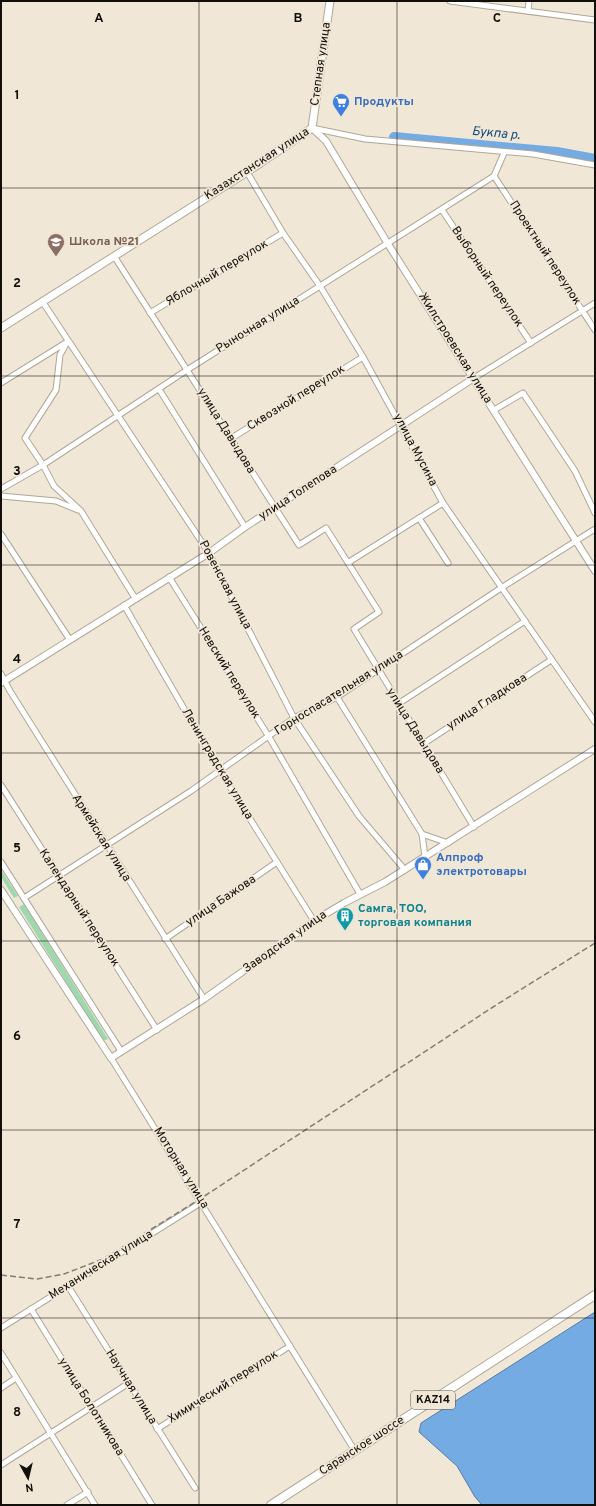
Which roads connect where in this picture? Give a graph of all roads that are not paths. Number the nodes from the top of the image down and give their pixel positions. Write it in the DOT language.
graph roads {
  1 [pos="330,1"];
  2 [pos="450,1"];
  3 [pos="529,1"];
  4 [pos="528,11"];
  5 [pos="595,20"];
  6 [pos="312,128"];
  7 [pos="504,153"];
  8 [pos="595,165"];
  9 [pos="247,172"];
  10 [pos="494,176"];
  11 [pos="442,210"];
  12 [pos="283,233"];
  13 [pos="388,244"];
  14 [pos="114,256"];
  15 [pos="320,286"];
  16 [pos="42,301"];
  17 [pos="595,303"];
  18 [pos="582,310"];
  19 [pos="150,313"];
  20 [pos="1,328"];
  21 [pos="595,330"];
  22 [pos="67,342"];
  23 [pos="531,343"];
  24 [pos="363,357"];
  25 [pos="187,370"];
  26 [pos="474,378"];
  27 [pos="1,383"];
  28 [pos="159,388"];
  29 [pos="494,410"];
  30 [pos="118,417"];
  31 [pos="402,424"];
  32 [pos="230,440"];
  33 [pos="43,465"];
  34 [pos="1,489"];
  35 [pos="1,496"];
  36 [pos="443,502"];
  37 [pos="275,508"];
  38 [pos="81,511"];
  39 [pos="595,514"];
  40 [pos="419,518"];
  41 [pos="245,526"];
  42 [pos="595,529"];
  43 [pos="1,534"];
  44 [pos="575,540"];
  45 [pos="209,553"];
  46 [pos="349,562"];
  47 [pos="448,564"];
  48 [pos="595,572"];
  49 [pos="169,578"];
  50 [pos="501,588"];
  51 [pos="135,598"];
  52 [pos="124,605"];
  53 [pos="526,621"];
  54 [pos="70,640"];
  55 [pos="551,660"];
  56 [pos="377,670"];
  57 [pos="1,674"];
  58 [pos="3,682"];
  59 [pos="337,697"];
  60 [pos="398,704"];
  61 [pos="294,718"];
  62 [pos="595,722"];
  63 [pos="269,737"];
  64 [pos="423,744"];
  65 [pos="595,749"];
  66 [pos="220,771"];
  67 [pos="1,786"];
  68 [pos="474,827"];
  69 [pos="422,834"];
  70 [pos="448,843"];
  71 [pos="106,846"];
  72 [pos="425,857"];
  73 [pos="1,862"];
  74 [pos="277,862"];
  75 [pos="405,870"];
  76 [pos="58,876"];
  77 [pos="1,890"];
  78 [pos="360,894"];
  79 [pos="24,898"];
  80 [pos="314,921"];
  81 [pos="165,939"];
  82 [pos="204,999"];
  83 [pos="157,1030"];
  84 [pos="121,1051"];
  85 [pos="110,1058"];
  86 [pos="202,1202"];
  87 [pos="68,1286"];
  88 [pos="595,1295"];
  89 [pos="31,1309"];
  90 [pos="1,1328"];
  91 [pos="290,1346"];
  92 [pos="1,1353"];
  93 [pos="16,1378"];
  94 [pos="129,1383"];
  95 [pos="1,1388"];
  96 [pos="92,1407"];
  97 [pos="157,1429"];
  98 [pos="50,1434"];
  99 [pos="355,1450"];
  100 [pos="1,1465"];
  101 [pos="195,1488"];
  102 [pos="88,1492"];
  103 [pos="67,1505"];
  104 [pos="95,1505"];
  105 [pos="152,1505"];
  106 [pos="271,1505"];
  1 -- 6 [label="main road, Степная улица"];
  2 -- 4 [label="street"];
  3 -- 4 [label="street"];
  4 -- 5 [label="street"];
  6 -- 7 [label="street, Казахстанская улица"];
  6 -- 9 [label="main road, Казахстанская улица"];
  6 -- 13 [label="street, Жилстроевская улица"];
  7 -- 8 [label="street, Казахстанская улица"];
  7 -- 10 [label="street"];
  9 -- 12 [label="street, улица Мусина"];
  9 -- 14 [label="main road, Казахстанская улица"];
  10 -- 11 [label="street, Рыночная улица"];
  10 -- 18 [label="street, Проектный переулок"];
  11 -- 13 [label="street, Рыночная улица"];
  11 -- 23 [label="street, Выборный переулок"];
  12 -- 15 [label="street, улица Мусина"];
  12 -- 19 [label="street, Яблочный переулок"];
  13 -- 15 [label="street, Рыночная улица"];
  13 -- 26 [label="street, Жилстроевская улица"];
  14 -- 16 [label="main road, Казахстанская улица"];
  14 -- 19 [label="street, улица Давыдова"];
  15 -- 24 [label="street, улица Мусина"];
  15 -- 25 [label="street, Рыночная улица"];
  16 -- 20 [label="main road, Казахстанская улица"];
  16 -- 22 [label="street, Ровенская улица"];
  17 -- 18 [label="street, улица Толепова"];
  18 -- 21 [label="street, Проектный переулок"];
  18 -- 23 [label="street, улица Толепова"];
  19 -- 25 [label="street, улица Давыдова"];
  22 -- 27 [label="street"];
  22 -- 30 [label="street, Ровенская улица"];
  22 -- 33 [label="street"];
  23 -- 26 [label="street, улица Толепова"];
  24 -- 31 [label="street, улица Мусина"];
  24 -- 32 [label="street, Сквозной переулок"];
  25 -- 28 [label="street, Рыночная улица"];
  25 -- 32 [label="street, улица Давыдова"];
  26 -- 29 [label="street, Жилстроевская улица"];
  26 -- 31 [label="street, улица Толепова"];
  28 -- 30 [label="street, Рыночная улица"];
  28 -- 41 [label="street"];
  29 -- 39 [label="street"];
  29 -- 44 [label="street, Жилстроевская улица"];
  30 -- 33 [label="street, Рыночная улица"];
  30 -- 45 [label="street, Ровенская улица"];
  31 -- 36 [label="street, улица Мусина"];
  31 -- 37 [label="street, улица Толепова"];
  32 -- 37 [label="street, улица Давыдова"];
  33 -- 34 [label="street, Рыночная улица"];
  33 -- 38 [label="street"];
  35 -- 38 [label="street"];
  36 -- 40 [label="street"];
  36 -- 50 [label="street, улица Мусина"];
  37 -- 41 [label="street, улица Толепова"];
  37 -- 46 [label="street, улица Давыдова"];
  38 -- 51 [label="street"];
  40 -- 46 [label="street"];
  40 -- 47 [label="street"];
  41 -- 45 [label="street, улица Толепова"];
  42 -- 44 [label="street, Горноспасательная улица"];
  43 -- 54 [label="street"];
  44 -- 48 [label="street, Жилстроевская улица"];
  44 -- 50 [label="street, Горноспасательная улица"];
  45 -- 49 [label="street, улица Толепова"];
  45 -- 61 [label="street, Ровенская улица"];
  46 -- 56 [label="street, улица Давыдова"];
  49 -- 51 [label="street, улица Толепова"];
  49 -- 63 [label="street, Невский переулок"];
  50 -- 53 [label="street, улица Мусина"];
  50 -- 56 [label="street, Горноспасательная улица"];
  51 -- 52 [label="street, улица Толепова"];
  52 -- 54 [label="street, улица Толепова"];
  52 -- 66 [label="street, Ленинградская улица"];
  53 -- 55 [label="street, улица Мусина"];
  53 -- 60 [label="street"];
  54 -- 58 [label="street, улица Толепова"];
  55 -- 62 [label="street, улица Мусина"];
  55 -- 64 [label="street, улица Гладкова"];
  56 -- 59 [label="street, Горноспасательная улица"];
  56 -- 60 [label="street, улица Давыдова"];
  57 -- 58 [label="street, Армейская улица"];
  58 -- 71 [label="street, Армейская улица"];
  59 -- 61 [label="street, Горноспасательная улица"];
  59 -- 69 [label="street"];
  60 -- 64 [label="street, улица Давыдова"];
  61 -- 63 [label="street, Горноспасательная улица"];
  61 -- 75 [label="street, Ровенская улица"];
  63 -- 66 [label="street, Горноспасательная улица"];
  63 -- 78 [label="street, Невский переулок"];
  64 -- 68 [label="street, улица Давыдова"];
  65 -- 68 [label="street, Заводская улица"];
  66 -- 71 [label="street, Горноспасательная улица"];
  66 -- 74 [label="street, Ленинградская улица"];
  67 -- 76 [label="street, Календарный переулок"];
  68 -- 70 [label="street, Заводская улица"];
  69 -- 70 [label="street"];
  69 -- 72 [label="street"];
  70 -- 72 [label="street, Заводская улица"];
  71 -- 76 [label="street, Горноспасательная улица"];
  71 -- 81 [label="street, Армейская улица"];
  72 -- 75 [label="street, Заводская улица"];
  73 -- 79 [label="street"];
  74 -- 80 [label="street, Ленинградская улица"];
  74 -- 81 [label="street, улица Бажова"];
  75 -- 78 [label="street, Заводская улица"];
  76 -- 79 [label="street, Горноспасательная улица"];
  76 -- 83 [label="street, Календарный переулок"];
  77 -- 85 [label="street, Моторная улица"];
  78 -- 80 [label="street, Заводская улица"];
  79 -- 84 [label="street"];
  80 -- 82 [label="street, Заводская улица"];
  81 -- 82 [label="street, Армейская улица"];
  82 -- 83 [label="street, Заводская улица"];
  83 -- 84 [label="street, Заводская улица"];
  84 -- 85 [label="street, Заводская улица"];
  85 -- 86 [label="street, Моторная улица"];
  86 -- 87 [label="street, Механическая улица"];
  86 -- 91 [label="street, Моторная улица"];
  87 -- 89 [label="street, Механическая улица"];
  87 -- 94 [label="street, Научная улица"];
  88 -- 99 [label="highway, Саранское шоссе / KAZ14"];
  89 -- 90 [label="street, Механическая улица"];
  89 -- 96 [label="street, улица Болотникова"];
  91 -- 97 [label="street, Химический переулок"];
  91 -- 99 [label="street, Моторная улица"];
  92 -- 93 [label="street"];
  93 -- 95 [label="street"];
  93 -- 98 [label="street"];
  94 -- 96 [label="street"];
  94 -- 97 [label="street, Научная улица"];
  96 -- 98 [label="street"];
  96 -- 105 [label="street, улица Болотникова"];
  97 -- 101 [label="street, Научная улица"];
  98 -- 100 [label="street"];
  98 -- 102 [label="street"];
  99 -- 106 [label="highway, Саранское шоссе / KAZ14"];
  102 -- 103 [label="street"];
  102 -- 104 [label="street"];
}
